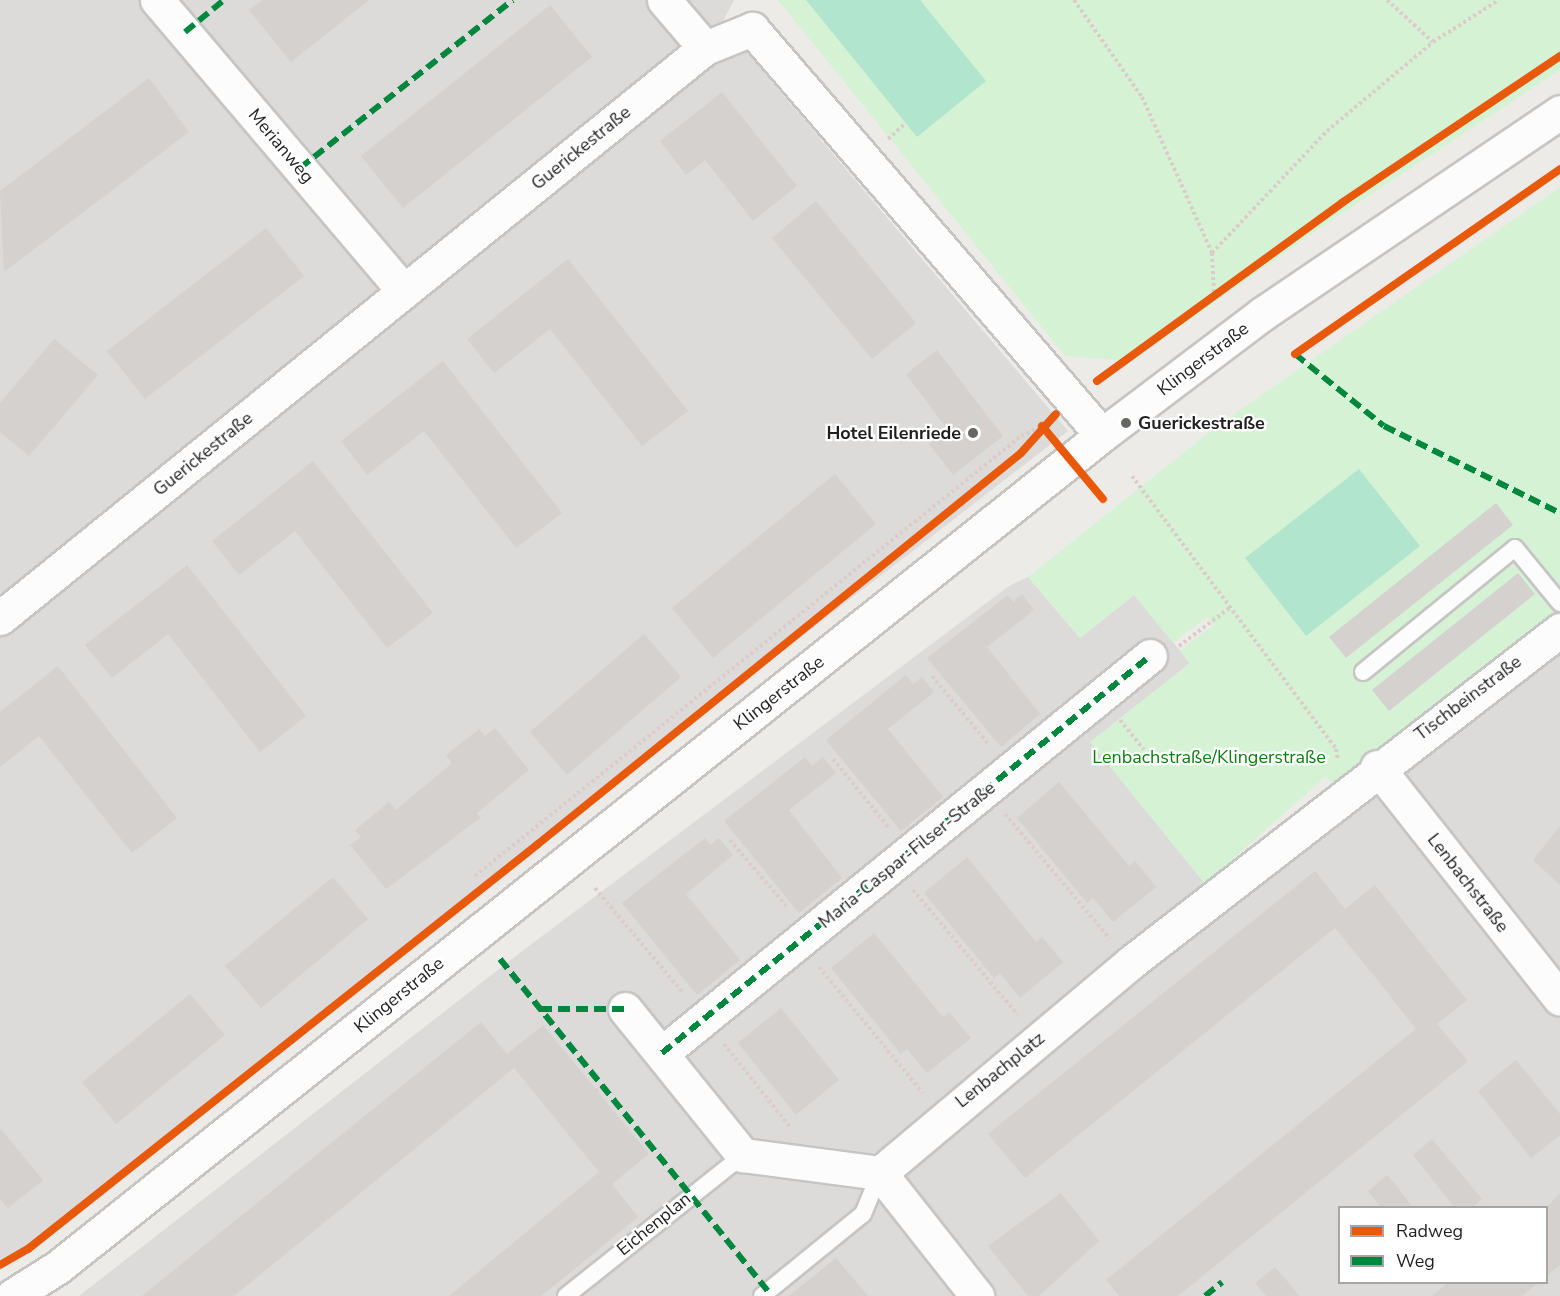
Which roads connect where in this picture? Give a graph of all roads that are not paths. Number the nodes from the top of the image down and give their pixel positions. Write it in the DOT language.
graph roads {
  1 [pos="157,0"];
  2 [pos="664,0"];
  3 [pos="705,48"];
  4 [pos="1560,112"];
  5 [pos="404,291"];
  6 [pos="1102,435"];
  7 [pos="1560,603"];
  8 [pos="0,618"];
  9 [pos="1560,630"];
  10 [pos="1150,656"];
  11 [pos="1363,672"];
  12 [pos="1377,767"];
  13 [pos="1560,999"];
  14 [pos="625,1009"];
  15 [pos="662,1053"];
  16 [pos="743,1155"];
  17 [pos="880,1173"];
  18 [pos="11,1296"];
  19 [pos="566,1296"];
  20 [pos="762,1296"];
  21 [pos="977,1296"];
  1 -- 5 [label="street, Merianweg"];
  2 -- 3 [label="street"];
  3 -- 5 [label="street, Guerickestraße"];
  3 -- 6 [label="street, Guerickestraße"];
  4 -- 6 [label="street, Klingerstraße"];
  5 -- 8 [label="street, Guerickestraße"];
  6 -- 18 [label="street, Klingerstraße"];
  7 -- 11 [label="lane"];
  9 -- 12 [label="street, Tischbeinstraße"];
  10 -- 15 [label="street, Maria-Caspar-Filser-Straße"];
  12 -- 13 [label="street, Lenbachstraße"];
  12 -- 17 [label="street, Lenbachplatz"];
  14 -- 15 [label="street"];
  15 -- 16 [label="street"];
  16 -- 17 [label="street"];
  16 -- 19 [label="lane, Eichenplan"];
  17 -- 20 [label="lane"];
  17 -- 21 [label="street"];
}
